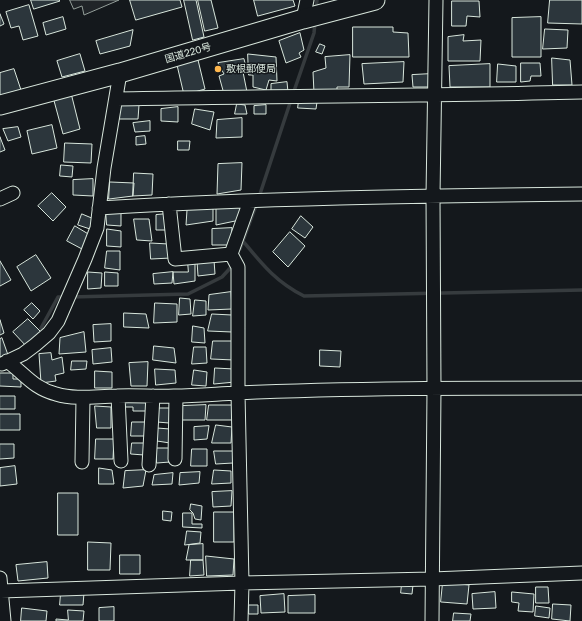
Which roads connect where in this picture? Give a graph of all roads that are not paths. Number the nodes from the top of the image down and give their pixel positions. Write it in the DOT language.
graph roads {
  1 [pos="307,0"];
  2 [pos="375,0"];
  3 [pos="436,0"];
  4 [pos="303,19"];
  5 [pos="120,73"];
  6 [pos="582,92"];
  7 [pos="434,96"];
  8 [pos="116,99"];
  9 [pos="0,105"];
  10 [pos="13,193"];
  11 [pos="582,194"];
  12 [pos="433,196"];
  13 [pos="0,199"];
  14 [pos="250,201"];
  15 [pos="169,204"];
  16 [pos="99,208"];
  17 [pos="231,254"];
  18 [pos="3,363"];
  19 [pos="434,388"];
  20 [pos="582,388"];
  21 [pos="238,393"];
  22 [pos="118,396"];
  23 [pos="152,396"];
  24 [pos="176,396"];
  25 [pos="83,398"];
  26 [pos="176,459"];
  27 [pos="121,461"];
  28 [pos="82,462"];
  29 [pos="149,465"];
  30 [pos="582,572"];
  31 [pos="0,578"];
  32 [pos="432,579"];
  33 [pos="242,583"];
  34 [pos="1,592"];
  35 [pos="4,621"];
  36 [pos="241,621"];
  37 [pos="432,621"];
  1 -- 4 [label="street"];
  2 -- 4 [label="highway, 国道220号"];
  3 -- 7 [label="street"];
  4 -- 5 [label="highway, 国道220号"];
  5 -- 8 [label="street"];
  5 -- 9 [label="highway, 国道220号"];
  6 -- 7 [label="street"];
  7 -- 8 [label="street"];
  7 -- 12 [label="street"];
  8 -- 16 [label="street"];
  10 -- 13 [label="street"];
  11 -- 12 [label="street"];
  12 -- 14 [label="street"];
  12 -- 19 [label="street"];
  14 -- 15 [label="street"];
  14 -- 17 [label="street"];
  15 -- 16 [label="street"];
  15 -- 17 [label="street"];
  16 -- 18 [label="street"];
  17 -- 21 [label="street"];
  18 -- 25 [label="street"];
  19 -- 20 [label="street"];
  19 -- 21 [label="street"];
  19 -- 32 [label="street"];
  21 -- 24 [label="street"];
  21 -- 33 [label="street"];
  22 -- 23 [label="street"];
  22 -- 25 [label="street"];
  22 -- 27 [label="street"];
  23 -- 24 [label="street"];
  23 -- 29 [label="street"];
  24 -- 26 [label="street"];
  25 -- 28 [label="street"];
  30 -- 32 [label="street"];
  31 -- 34 [label="street"];
  32 -- 33 [label="street"];
  32 -- 37 [label="street"];
  33 -- 34 [label="street"];
  33 -- 36 [label="street"];
  34 -- 35 [label="street"];
}
